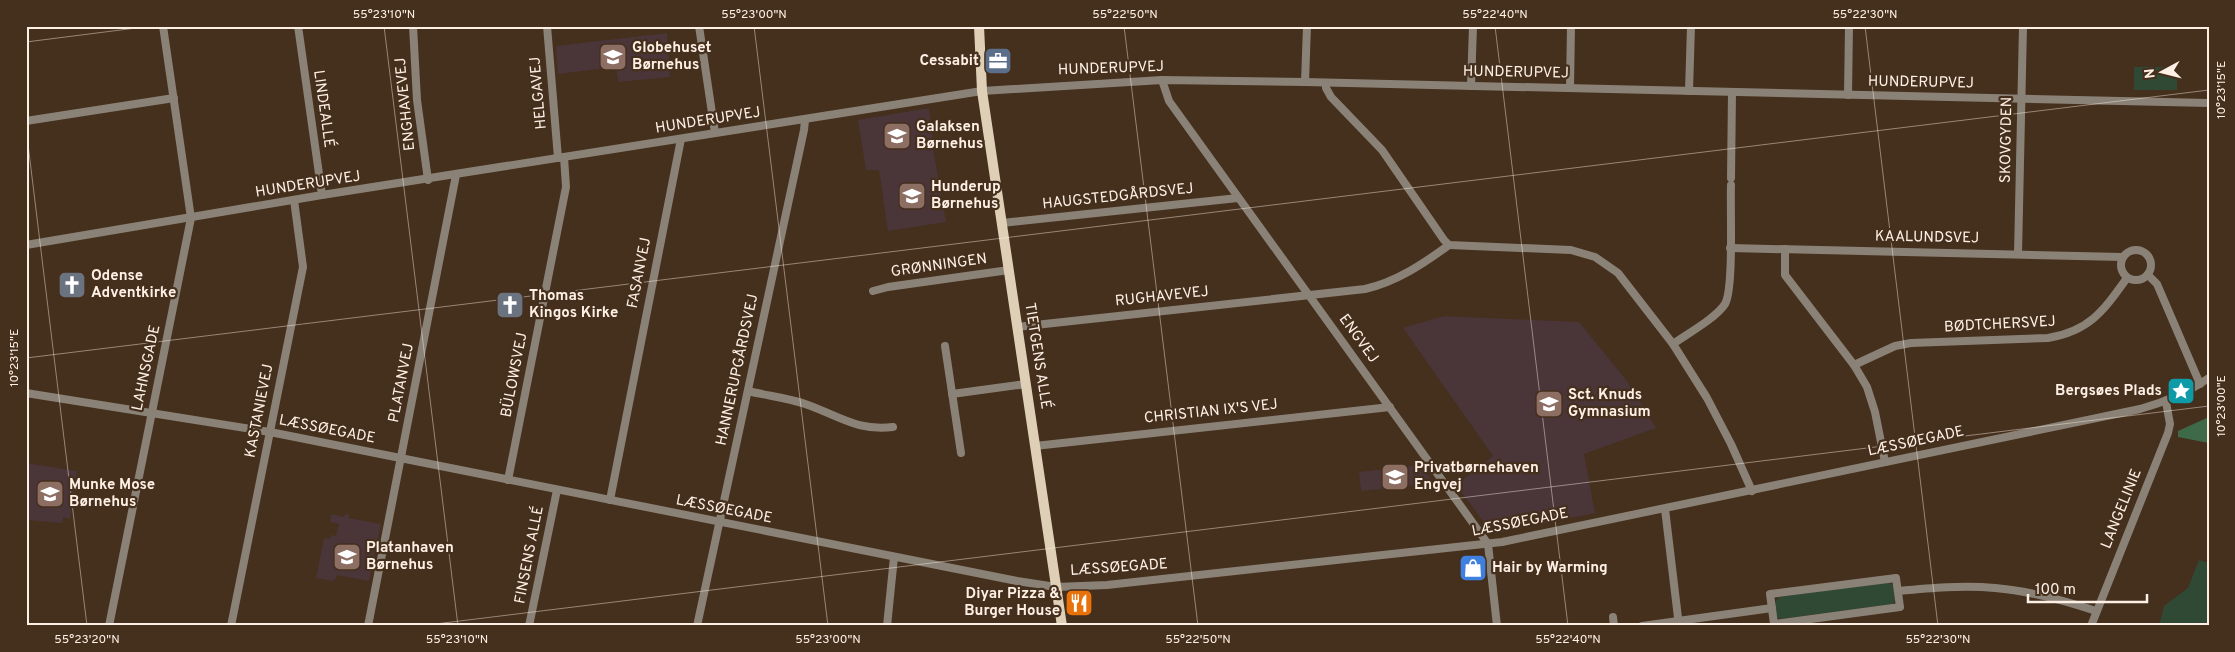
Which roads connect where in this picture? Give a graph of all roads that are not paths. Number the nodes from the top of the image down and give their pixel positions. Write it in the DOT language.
graph roads {
  1 [pos="163,26"];
  2 [pos="298,26"];
  3 [pos="413,26"];
  4 [pos="547,26"];
  5 [pos="699,26"];
  6 [pos="979,26"];
  7 [pos="1307,26"];
  8 [pos="1473,26"];
  9 [pos="1571,26"];
  10 [pos="1691,26"];
  11 [pos="1848,26"];
  12 [pos="2023,26"];
  13 [pos="1162,80"];
  14 [pos="1306,82"];
  15 [pos="1326,83"];
  16 [pos="1471,86"];
  17 [pos="1570,88"];
  18 [pos="982,91"];
  19 [pos="1689,91"];
  20 [pos="1732,92"];
  21 [pos="1848,95"];
  22 [pos="174,98"];
  23 [pos="2021,99"];
  24 [pos="2209,103"];
  25 [pos="805,120"];
  26 [pos="26,121"];
  27 [pos="714,133"];
  28 [pos="681,139"];
  29 [pos="561,157"];
  30 [pos="456,175"];
  31 [pos="428,180"];
  32 [pos="322,195"];
  33 [pos="1238,198"];
  34 [pos="294,200"];
  35 [pos="191,218"];
  36 [pos="1002,223"];
  37 [pos="26,245"];
  38 [pos="1449,245"];
  39 [pos="1730,248"];
  40 [pos="1785,249"];
  41 [pos="2018,254"];
  42 [pos="2123,257"];
  43 [pos="1009,270"];
  44 [pos="2148,275"];
  45 [pos="2127,278"];
  46 [pos="873,291"];
  47 [pos="1310,295"];
  48 [pos="1017,327"];
  49 [pos="1673,344"];
  50 [pos="945,346"];
  51 [pos="1854,365"];
  52 [pos="2209,378"];
  53 [pos="1026,384"];
  54 [pos="2200,384"];
  55 [pos="748,391"];
  56 [pos="26,393"];
  57 [pos="952,394"];
  58 [pos="2166,402"];
  59 [pos="1390,407"];
  60 [pos="152,413"];
  61 [pos="893,427"];
  62 [pos="270,432"];
  63 [pos="1035,446"];
  64 [pos="961,453"];
  65 [pos="401,459"];
  66 [pos="1885,462"];
  67 [pos="508,480"];
  68 [pos="557,490"];
  69 [pos="1752,491"];
  70 [pos="610,500"];
  71 [pos="1665,509"];
  72 [pos="719,523"];
  73 [pos="1488,544"];
  74 [pos="894,557"];
  75 [pos="1056,586"];
  76 [pos="1898,591"];
  77 [pos="1772,608"];
  78 [pos="2096,611"];
  79 [pos="1613,617"];
  80 [pos="1679,624"];
  81 [pos="109,626"];
  82 [pos="231,626"];
  83 [pos="368,626"];
  84 [pos="529,626"];
  85 [pos="697,626"];
  86 [pos="888,626"];
  87 [pos="1062,626"];
  88 [pos="1497,626"];
  89 [pos="1614,626"];
  90 [pos="1642,626"];
  91 [pos="2091,626"];
  1 -- 22 [label="street, LAHNSGADE"];
  2 -- 32 [label="street, LINDEALLÉ"];
  3 -- 31 [label="street, ENGHAVEVEJ"];
  4 -- 29 [label="street, HELGAVEJ"];
  5 -- 27 [label="street"];
  6 -- 18 [label="main road, TIETGENS ALLÉ"];
  7 -- 14 [label="street"];
  8 -- 16 [label="street"];
  9 -- 17 [label="street"];
  10 -- 19 [label="street"];
  11 -- 21 [label="street"];
  12 -- 23 [label="street, SKOVGYDEN"];
  13 -- 14 [label="street, HUNDERUPVEJ"];
  13 -- 18 [label="street, HUNDERUPVEJ"];
  13 -- 33 [label="street, ENGVEJ"];
  14 -- 15 [label="street, HUNDERUPVEJ"];
  15 -- 16 [label="street, HUNDERUPVEJ"];
  15 -- 38 [label="street"];
  16 -- 17 [label="street, HUNDERUPVEJ"];
  17 -- 19 [label="street, HUNDERUPVEJ"];
  18 -- 25 [label="street, HUNDERUPVEJ"];
  18 -- 36 [label="main road, TIETGENS ALLÉ"];
  19 -- 20 [label="street, HUNDERUPVEJ"];
  20 -- 21 [label="street, HUNDERUPVEJ"];
  20 -- 39 [label="street"];
  21 -- 23 [label="street, HUNDERUPVEJ"];
  22 -- 26 [label="street"];
  22 -- 35 [label="street, LAHNSGADE"];
  23 -- 24 [label="street, HUNDERUPVEJ"];
  23 -- 41 [label="street, SKOVGYDEN"];
  25 -- 27 [label="street, HUNDERUPVEJ"];
  25 -- 55 [label="street, HANNERUPGÅRDSVEJ"];
  27 -- 28 [label="street, HUNDERUPVEJ"];
  28 -- 29 [label="street, HUNDERUPVEJ"];
  28 -- 70 [label="street, FASANVEJ"];
  29 -- 30 [label="street, HUNDERUPVEJ"];
  29 -- 67 [label="street, BÜLOWSVEJ"];
  30 -- 31 [label="street, HUNDERUPVEJ"];
  30 -- 65 [label="street, PLATANVEJ"];
  31 -- 32 [label="street, HUNDERUPVEJ"];
  32 -- 34 [label="street, HUNDERUPVEJ"];
  33 -- 36 [label="street, HAUGSTEDGÅRDSVEJ"];
  33 -- 47 [label="street, ENGVEJ"];
  34 -- 35 [label="street, HUNDERUPVEJ"];
  34 -- 62 [label="street, KASTANIEVEJ"];
  35 -- 37 [label="street, HUNDERUPVEJ"];
  35 -- 60 [label="street, LAHNSGADE"];
  36 -- 43 [label="main road, TIETGENS ALLÉ"];
  38 -- 47 [label="street, RUGHAVEVEJ"];
  38 -- 49 [label="street"];
  39 -- 40 [label="street, KAALUNDSVEJ"];
  39 -- 49 [label="street"];
  40 -- 41 [label="street, KAALUNDSVEJ"];
  40 -- 51 [label="street"];
  41 -- 42 [label="street, KAALUNDSVEJ"];
  42 -- 44 [label="street"];
  42 -- 45 [label="street"];
  43 -- 46 [label="street, GRØNNINGEN"];
  43 -- 48 [label="main road, TIETGENS ALLÉ"];
  44 -- 45 [label="street"];
  44 -- 54 [label="street"];
  45 -- 51 [label="street, BØDTCHERSVEJ"];
  47 -- 48 [label="street, RUGHAVEVEJ"];
  47 -- 59 [label="street, ENGVEJ"];
  48 -- 53 [label="main road, TIETGENS ALLÉ"];
  49 -- 69 [label="street"];
  50 -- 57 [label="street"];
  51 -- 66 [label="street"];
  52 -- 54 [label="street, LÆSSØEGADE"];
  53 -- 57 [label="street"];
  53 -- 63 [label="main road, TIETGENS ALLÉ"];
  54 -- 58 [label="street, LÆSSØEGADE"];
  55 -- 61 [label="street"];
  55 -- 72 [label="street, HANNERUPGÅRDSVEJ"];
  56 -- 60 [label="street, LÆSSØEGADE"];
  57 -- 64 [label="street"];
  58 -- 66 [label="street, LÆSSØEGADE"];
  58 -- 78 [label="street, LANGELINIE"];
  59 -- 63 [label="street, CHRISTIAN IX'S VEJ"];
  59 -- 73 [label="street, ENGVEJ"];
  60 -- 62 [label="street, LÆSSØEGADE"];
  60 -- 81 [label="street, LAHNSGADE"];
  62 -- 65 [label="street, LÆSSØEGADE"];
  62 -- 82 [label="street, KASTANIEVEJ"];
  63 -- 75 [label="main road, TIETGENS ALLÉ"];
  65 -- 67 [label="street, LÆSSØEGADE"];
  65 -- 83 [label="street, PLATANVEJ"];
  66 -- 69 [label="street, LÆSSØEGADE"];
  67 -- 68 [label="street, LÆSSØEGADE"];
  68 -- 70 [label="street, LÆSSØEGADE"];
  68 -- 84 [label="street, FINSENS ALLÉ"];
  69 -- 71 [label="street, LÆSSØEGADE"];
  70 -- 72 [label="street, LÆSSØEGADE"];
  71 -- 73 [label="street, LÆSSØEGADE"];
  71 -- 80 [label="street"];
  72 -- 74 [label="street, LÆSSØEGADE"];
  72 -- 85 [label="street, HANNERUPGÅRDSVEJ"];
  73 -- 75 [label="street, LÆSSØEGADE"];
  73 -- 88 [label="street, ENGVEJ"];
  74 -- 75 [label="street, LÆSSØEGADE"];
  74 -- 86 [label="street"];
  75 -- 87 [label="main road, TIETGENS ALLÉ"];
  76 -- 77 [label="street"];
  76 -- 77 [label="street"];
  76 -- 78 [label="street"];
  77 -- 80 [label="street"];
  78 -- 91 [label="street, LANGELINIE"];
  79 -- 89 [label="street"];
  80 -- 90 [label="street"];
}
